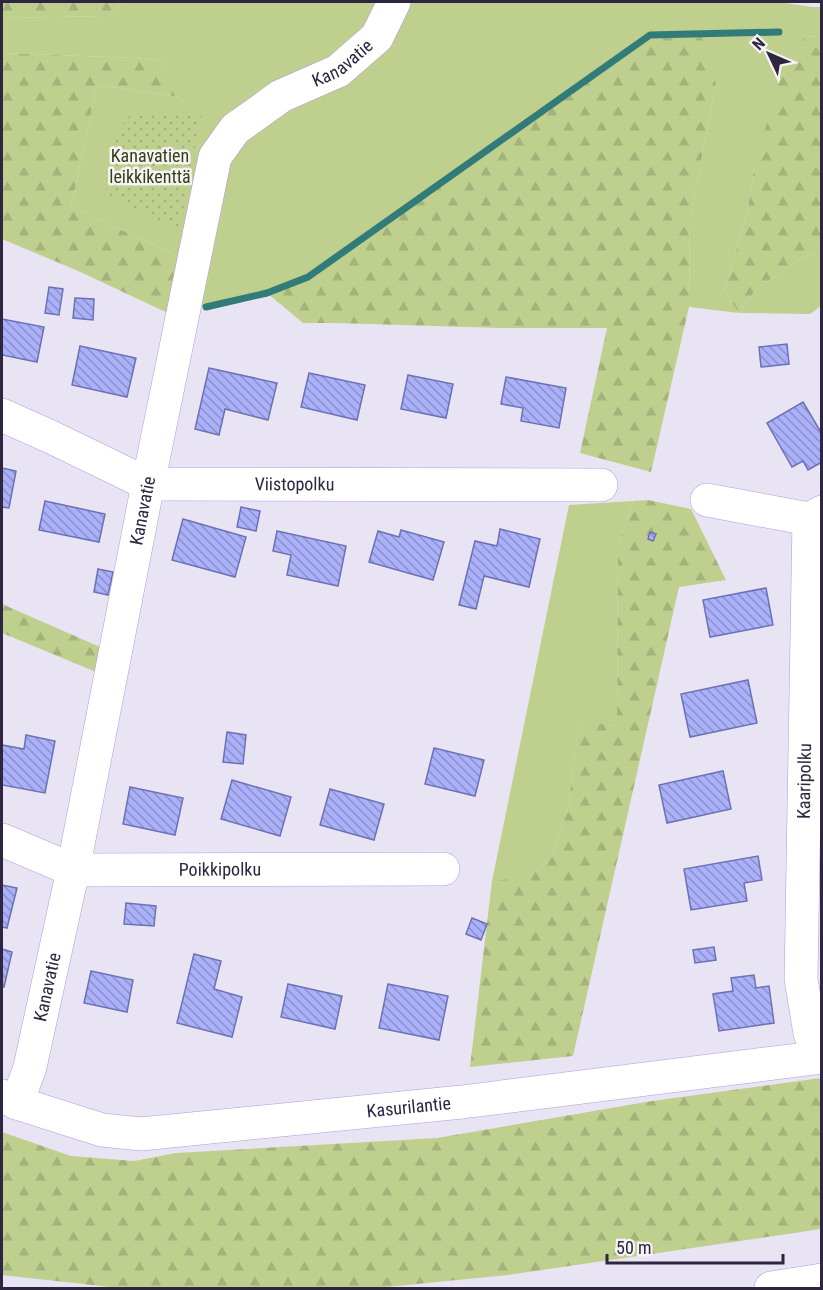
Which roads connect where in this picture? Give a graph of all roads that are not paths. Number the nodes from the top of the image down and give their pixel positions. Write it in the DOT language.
graph roads {
  1 [pos="394,2"];
  2 [pos="2,415"];
  3 [pos="147,484"];
  4 [pos="601,485"];
  5 [pos="706,500"];
  6 [pos="815,515"];
  7 [pos="2,840"];
  8 [pos="443,869"];
  9 [pos="73,870"];
  10 [pos="820,1057"];
  11 [pos="9,1099"];
  12 [pos="822,1280"];
  13 [pos="771,1288"];
  1 -- 3 [label="street, Kanavatie"];
  2 -- 3 [label="street, Viistopolku"];
  3 -- 4 [label="street, Viistopolku"];
  3 -- 9 [label="street, Kanavatie"];
  5 -- 6 [label="street"];
  6 -- 10 [label="street, Kaaripolku"];
  7 -- 9 [label="street, Poikkipolku"];
  8 -- 9 [label="street, Poikkipolku"];
  9 -- 11 [label="street, Kanavatie"];
  10 -- 11 [label="street, Kasurilantie"];
  12 -- 13 [label="street"];
}
